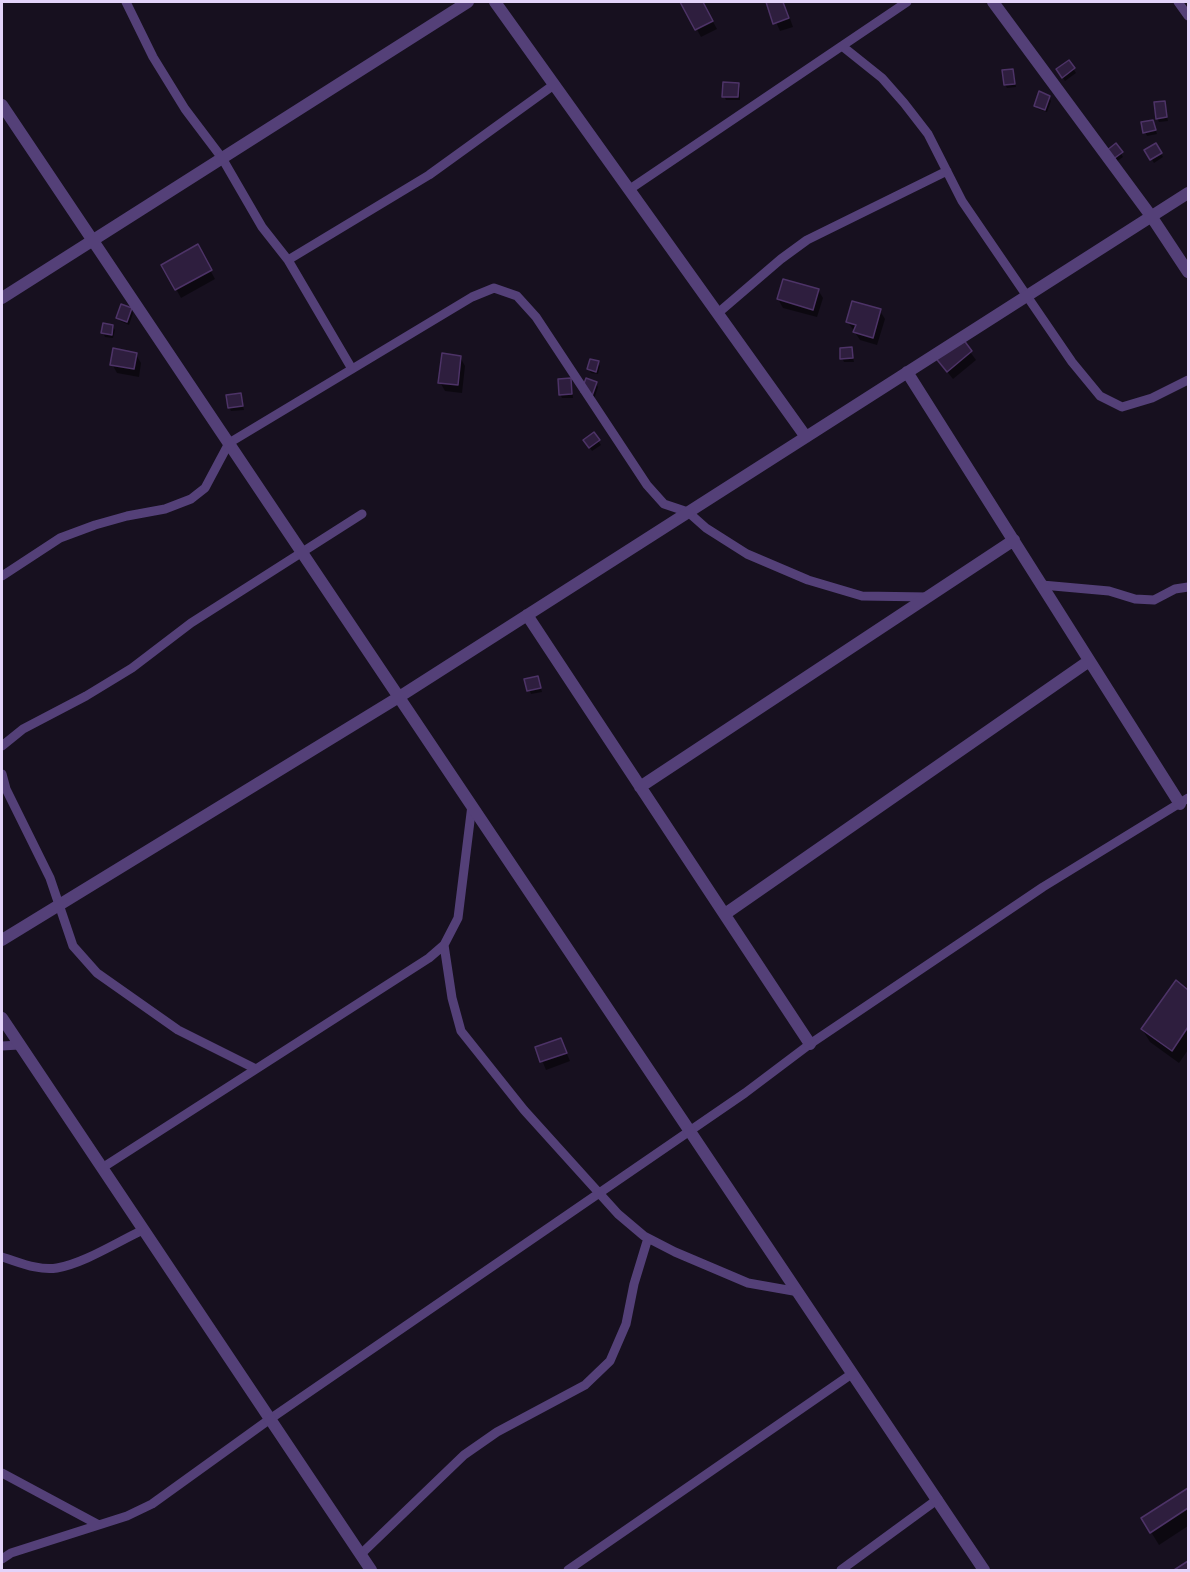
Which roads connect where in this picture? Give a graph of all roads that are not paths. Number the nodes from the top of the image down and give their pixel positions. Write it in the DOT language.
graph roads {
  1 [pos="126,2"];
  2 [pos="468,2"];
  3 [pos="495,2"];
  4 [pos="907,2"];
  5 [pos="993,2"];
  6 [pos="1178,2"];
  7 [pos="1188,16"];
  8 [pos="842,46"];
  9 [pos="555,84"];
  10 [pos="2,105"];
  11 [pos="222,158"];
  12 [pos="947,171"];
  13 [pos="630,189"];
  14 [pos="1188,193"];
  15 [pos="1151,216"];
  16 [pos="93,240"];
  17 [pos="288,260"];
  18 [pos="1188,272"];
  19 [pos="1026,296"];
  20 [pos="2,298"];
  21 [pos="718,313"];
  22 [pos="352,369"];
  23 [pos="908,372"];
  24 [pos="1188,380"];
  25 [pos="806,437"];
  26 [pos="229,444"];
  27 [pos="688,512"];
  28 [pos="362,514"];
  29 [pos="1014,540"];
  30 [pos="302,552"];
  31 [pos="2,576"];
  32 [pos="1042,585"];
  33 [pos="1188,587"];
  34 [pos="928,597"];
  35 [pos="527,615"];
  36 [pos="1089,661"];
  37 [pos="399,697"];
  38 [pos="2,746"];
  39 [pos="2,774"];
  40 [pos="640,787"];
  41 [pos="1184,801"];
  42 [pos="472,805"];
  43 [pos="59,905"];
  44 [pos="725,914"];
  45 [pos="2,940"];
  46 [pos="444,945"];
  47 [pos="2,1018"];
  48 [pos="810,1044"];
  49 [pos="19,1045"];
  50 [pos="2,1046"];
  51 [pos="256,1069"];
  52 [pos="690,1130"];
  53 [pos="102,1168"];
  54 [pos="599,1192"];
  55 [pos="143,1230"];
  56 [pos="648,1238"];
  57 [pos="2,1257"];
  58 [pos="799,1292"];
  59 [pos="853,1373"];
  60 [pos="270,1419"];
  61 [pos="2,1473"];
  62 [pos="938,1500"];
  63 [pos="97,1524"];
  64 [pos="360,1555"];
  65 [pos="2,1559"];
  66 [pos="371,1570"];
  67 [pos="568,1570"];
  68 [pos="841,1570"];
  69 [pos="984,1570"];
  1 -- 11 [label="lane"];
  2 -- 11 [label="street"];
  3 -- 9 [label="street"];
  4 -- 8 [label="lane"];
  5 -- 15 [label="street"];
  6 -- 7 [label="lane"];
  8 -- 12 [label="lane"];
  8 -- 13 [label="lane"];
  9 -- 13 [label="street"];
  9 -- 17 [label="lane"];
  10 -- 16 [label="street"];
  11 -- 16 [label="street"];
  11 -- 17 [label="lane"];
  12 -- 19 [label="lane"];
  12 -- 21 [label="lane"];
  13 -- 21 [label="street"];
  14 -- 15 [label="street"];
  15 -- 18 [label="street"];
  15 -- 19 [label="street"];
  16 -- 20 [label="street"];
  16 -- 26 [label="street"];
  17 -- 22 [label="lane"];
  19 -- 23 [label="street"];
  19 -- 24 [label="lane"];
  21 -- 25 [label="street"];
  22 -- 26 [label="lane"];
  22 -- 27 [label="lane"];
  23 -- 25 [label="street"];
  23 -- 29 [label="street"];
  25 -- 27 [label="street"];
  26 -- 30 [label="street"];
  26 -- 31 [label="lane"];
  27 -- 34 [label="lane"];
  27 -- 35 [label="street"];
  28 -- 30 [label="lane"];
  29 -- 32 [label="street"];
  29 -- 34 [label="street"];
  30 -- 37 [label="street"];
  30 -- 38 [label="lane"];
  32 -- 33 [label="lane"];
  32 -- 36 [label="street"];
  34 -- 40 [label="street"];
  35 -- 37 [label="street"];
  35 -- 40 [label="street"];
  36 -- 41 [label="street"];
  36 -- 44 [label="street"];
  37 -- 42 [label="street"];
  37 -- 43 [label="street"];
  39 -- 43 [label="lane"];
  40 -- 44 [label="street"];
  41 -- 48 [label="lane"];
  42 -- 46 [label="lane"];
  42 -- 52 [label="street"];
  43 -- 45 [label="street"];
  43 -- 51 [label="lane"];
  44 -- 48 [label="street"];
  46 -- 51 [label="lane"];
  46 -- 54 [label="lane"];
  47 -- 49 [label="street"];
  48 -- 52 [label="lane"];
  49 -- 50 [label="lane"];
  49 -- 53 [label="street"];
  51 -- 53 [label="lane"];
  52 -- 54 [label="lane"];
  52 -- 58 [label="street"];
  53 -- 55 [label="street"];
  54 -- 56 [label="lane"];
  54 -- 60 [label="lane"];
  55 -- 57 [label="lane"];
  55 -- 60 [label="street"];
  56 -- 58 [label="lane"];
  56 -- 64 [label="lane"];
  58 -- 59 [label="street"];
  59 -- 62 [label="street"];
  59 -- 67 [label="lane"];
  60 -- 63 [label="lane"];
  60 -- 64 [label="street"];
  61 -- 63 [label="lane"];
  62 -- 68 [label="lane"];
  62 -- 69 [label="street"];
  63 -- 65 [label="lane"];
  64 -- 66 [label="street"];
}
